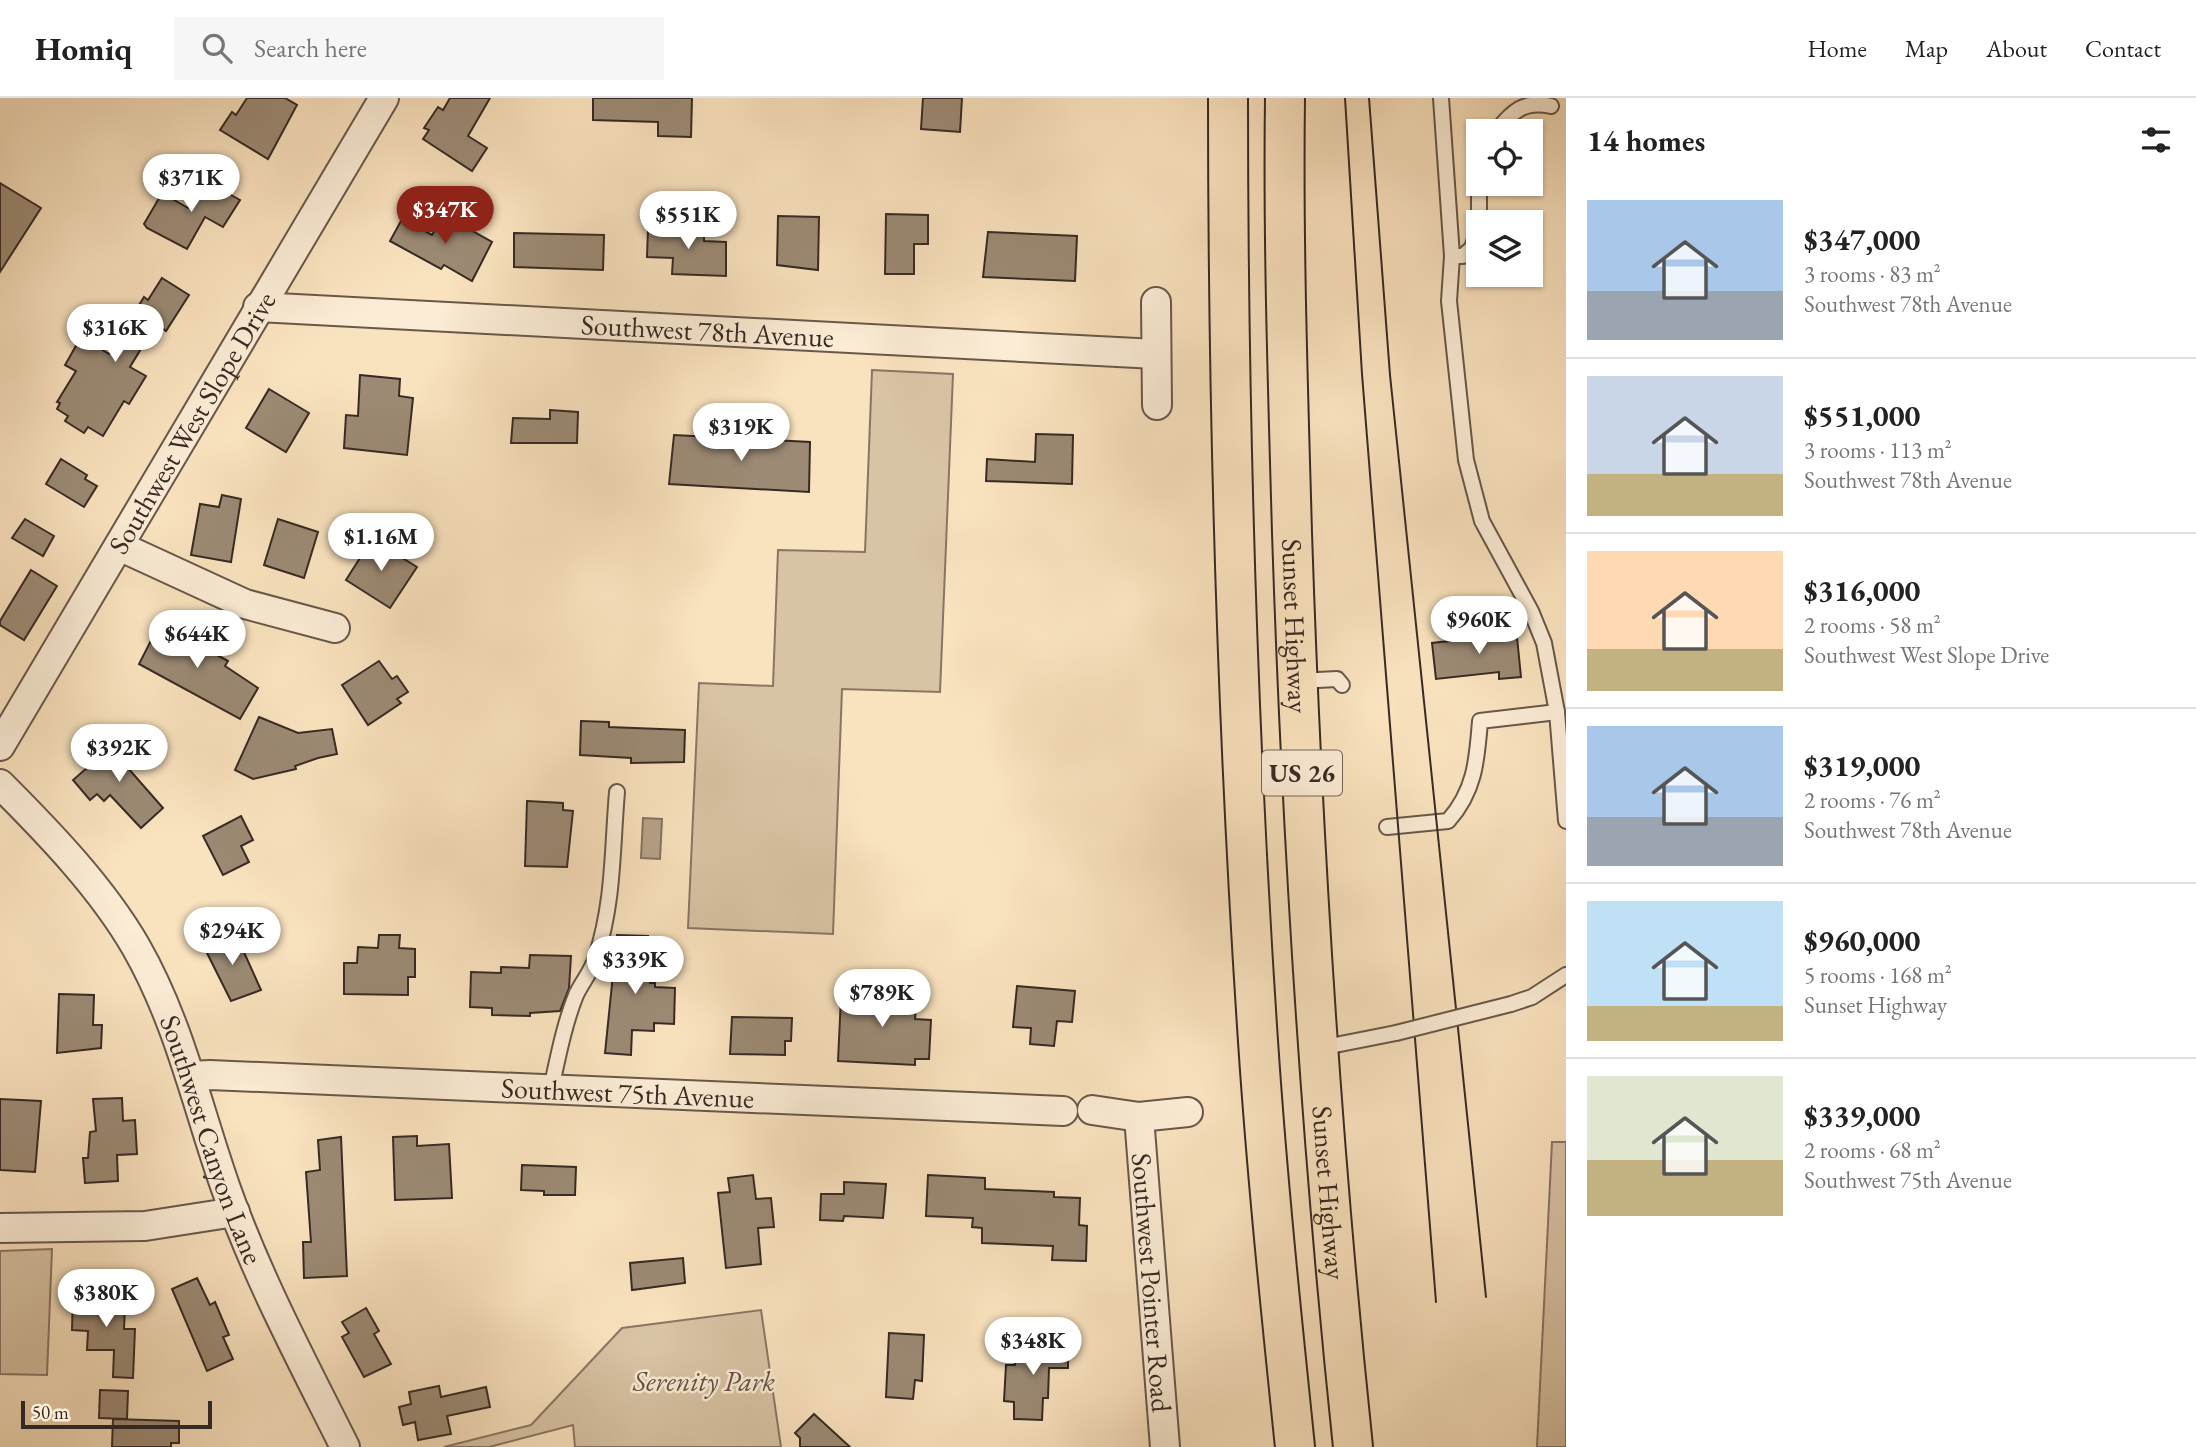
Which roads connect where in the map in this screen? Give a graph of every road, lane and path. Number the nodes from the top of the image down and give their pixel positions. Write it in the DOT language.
graph roads {
  1 [pos="384,98"];
  2 [pos="1228,98"];
  3 [pos="1285,98"];
  4 [pos="1441,98"];
  5 [pos="1523,98"];
  6 [pos="1551,106"];
  7 [pos="1507,118"];
  8 [pos="1466,253"];
  9 [pos="1452,256"];
  10 [pos="1156,302"];
  11 [pos="258,307"];
  12 [pos="1156,354"];
  13 [pos="1157,405"];
  14 [pos="119,546"];
  15 [pos="335,628"];
  16 [pos="1297,681"];
  17 [pos="1342,685"];
  18 [pos="1557,712"];
  19 [pos="0,746"];
  20 [pos="0,785"];
  21 [pos="617,792"];
  22 [pos="1566,821"];
  23 [pos="1387,827"];
  24 [pos="1566,975"];
  25 [pos="1318,1048"];
  26 [pos="190,1076"];
  27 [pos="551,1089"];
  28 [pos="1092,1110"];
  29 [pos="1063,1111"];
  30 [pos="1188,1112"];
  31 [pos="1139,1117"];
  32 [pos="235,1212"];
  33 [pos="0,1228"];
  34 [pos="345,1447"];
  35 [pos="1165,1447"];
  36 [pos="1294,1447"];
  37 [pos="1353,1447"];
  1 -- 11 [label="street, Southwest West Slope Drive"];
  2 -- 36 [label="highway, Sunset Highway / US 26"];
  3 -- 16 [label="highway, Sunset Highway / US 26"];
  4 -- 9 [label="lane"];
  5 -- 7 [label="lane"];
  6 -- 7 [label="lane"];
  8 -- 9 [label="lane"];
  9 -- 18 [label="lane"];
  10 -- 12 [label="street"];
  11 -- 12 [label="street, Southwest 78th Avenue"];
  11 -- 14 [label="street, Southwest West Slope Drive"];
  12 -- 13 [label="street"];
  14 -- 15 [label="street"];
  14 -- 19 [label="street, Southwest West Slope Drive"];
  16 -- 17 [label="lane"];
  16 -- 25 [label="highway, Sunset Highway / US 26"];
  18 -- 22 [label="lane"];
  18 -- 23 [label="lane"];
  20 -- 26 [label="street, Southwest Canyon Lane"];
  21 -- 27 [label="lane"];
  24 -- 25 [label="lane, bridge"];
  25 -- 37 [label="highway, Sunset Highway / US 26"];
  26 -- 27 [label="street, Southwest 75th Avenue"];
  26 -- 32 [label="street, Southwest Canyon Lane"];
  27 -- 29 [label="street, Southwest 75th Avenue"];
  28 -- 31 [label="street"];
  30 -- 31 [label="street"];
  31 -- 35 [label="street, Southwest Pointer Road"];
  32 -- 33 [label="street"];
  32 -- 34 [label="street, Southwest Canyon Lane"];
}
